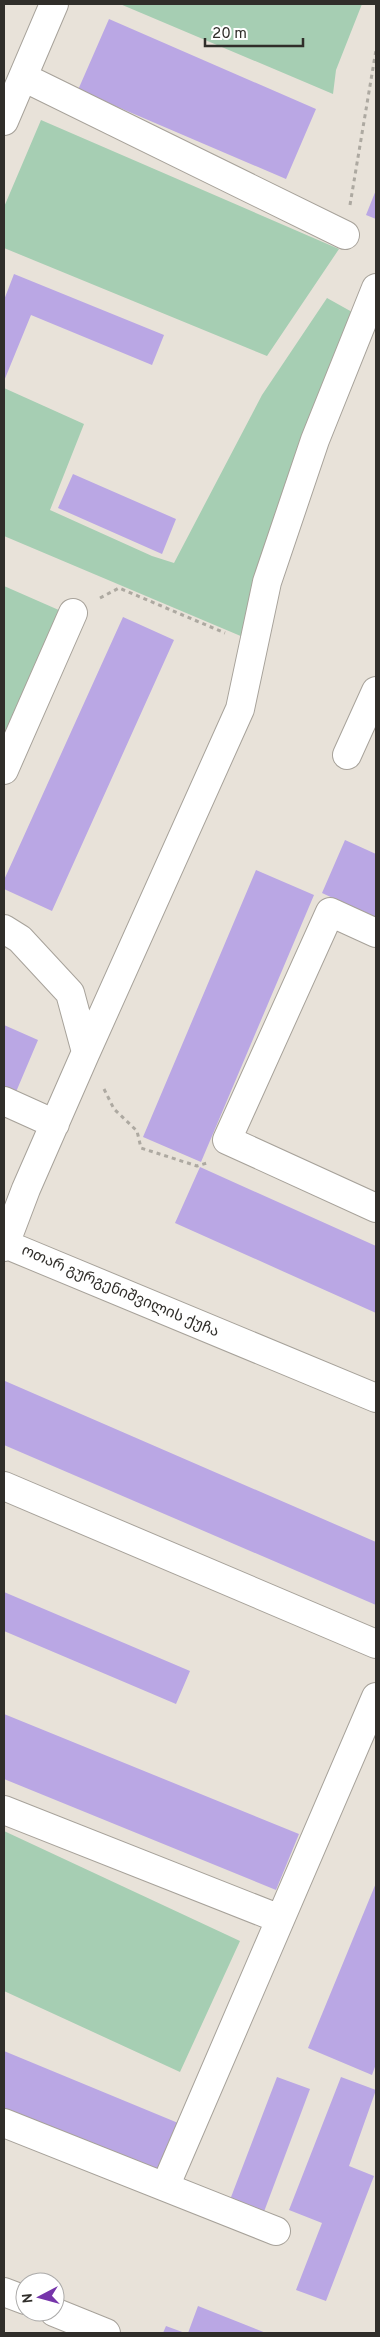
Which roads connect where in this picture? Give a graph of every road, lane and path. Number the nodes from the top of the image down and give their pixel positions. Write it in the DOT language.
graph roads {
  1 [pos="54,4"];
  2 [pos="376,50"];
  3 [pos="23,77"];
  4 [pos="4,121"];
  5 [pos="345,235"];
  6 [pos="376,288"];
  7 [pos="73,612"];
  8 [pos="253,645"];
  9 [pos="376,691"];
  10 [pos="347,755"];
  11 [pos="4,770"];
  12 [pos="4,929"];
  13 [pos="376,933"];
  14 [pos="86,1052"];
  15 [pos="4,1101"];
  16 [pos="55,1124"];
  17 [pos="227,1140"];
  18 [pos="376,1208"];
  19 [pos="4,1246"];
  20 [pos="376,1398"];
  21 [pos="4,1486"];
  22 [pos="376,1644"];
  23 [pos="376,1697"];
  24 [pos="4,1810"];
  25 [pos="280,1920"];
  26 [pos="4,2123"];
  27 [pos="165,2187"];
  28 [pos="276,2231"];
  29 [pos="65,2316"];
  30 [pos="106,2333"];
  1 -- 3 [label="street"];
  2 -- 5 [label="path"];
  3 -- 4 [label="street"];
  3 -- 5 [label="street"];
  6 -- 8 [label="street, ოთარ გურგენიშვილის ქუჩა"];
  7 -- 8 [label="path"];
  7 -- 11 [label="street"];
  8 -- 14 [label="street, ოთარ გურგენიშვილის ქუჩა"];
  9 -- 10 [label="street"];
  12 -- 14 [label="street"];
  13 -- 17 [label="street"];
  14 -- 16 [label="street, ოთარ გურგენიშვილის ქუჩა"];
  14 -- 17 [label="path"];
  15 -- 16 [label="street"];
  16 -- 19 [label="street, ოთარ გურგენიშვილის ქუჩა"];
  17 -- 18 [label="street"];
  19 -- 20 [label="street, ოთარ გურგენიშვილის ქუჩა"];
  21 -- 22 [label="street"];
  23 -- 25 [label="street"];
  24 -- 25 [label="street"];
  25 -- 27 [label="street"];
  26 -- 27 [label="street"];
  27 -- 28 [label="street"];
  29 -- 30 [label="street"];
}
